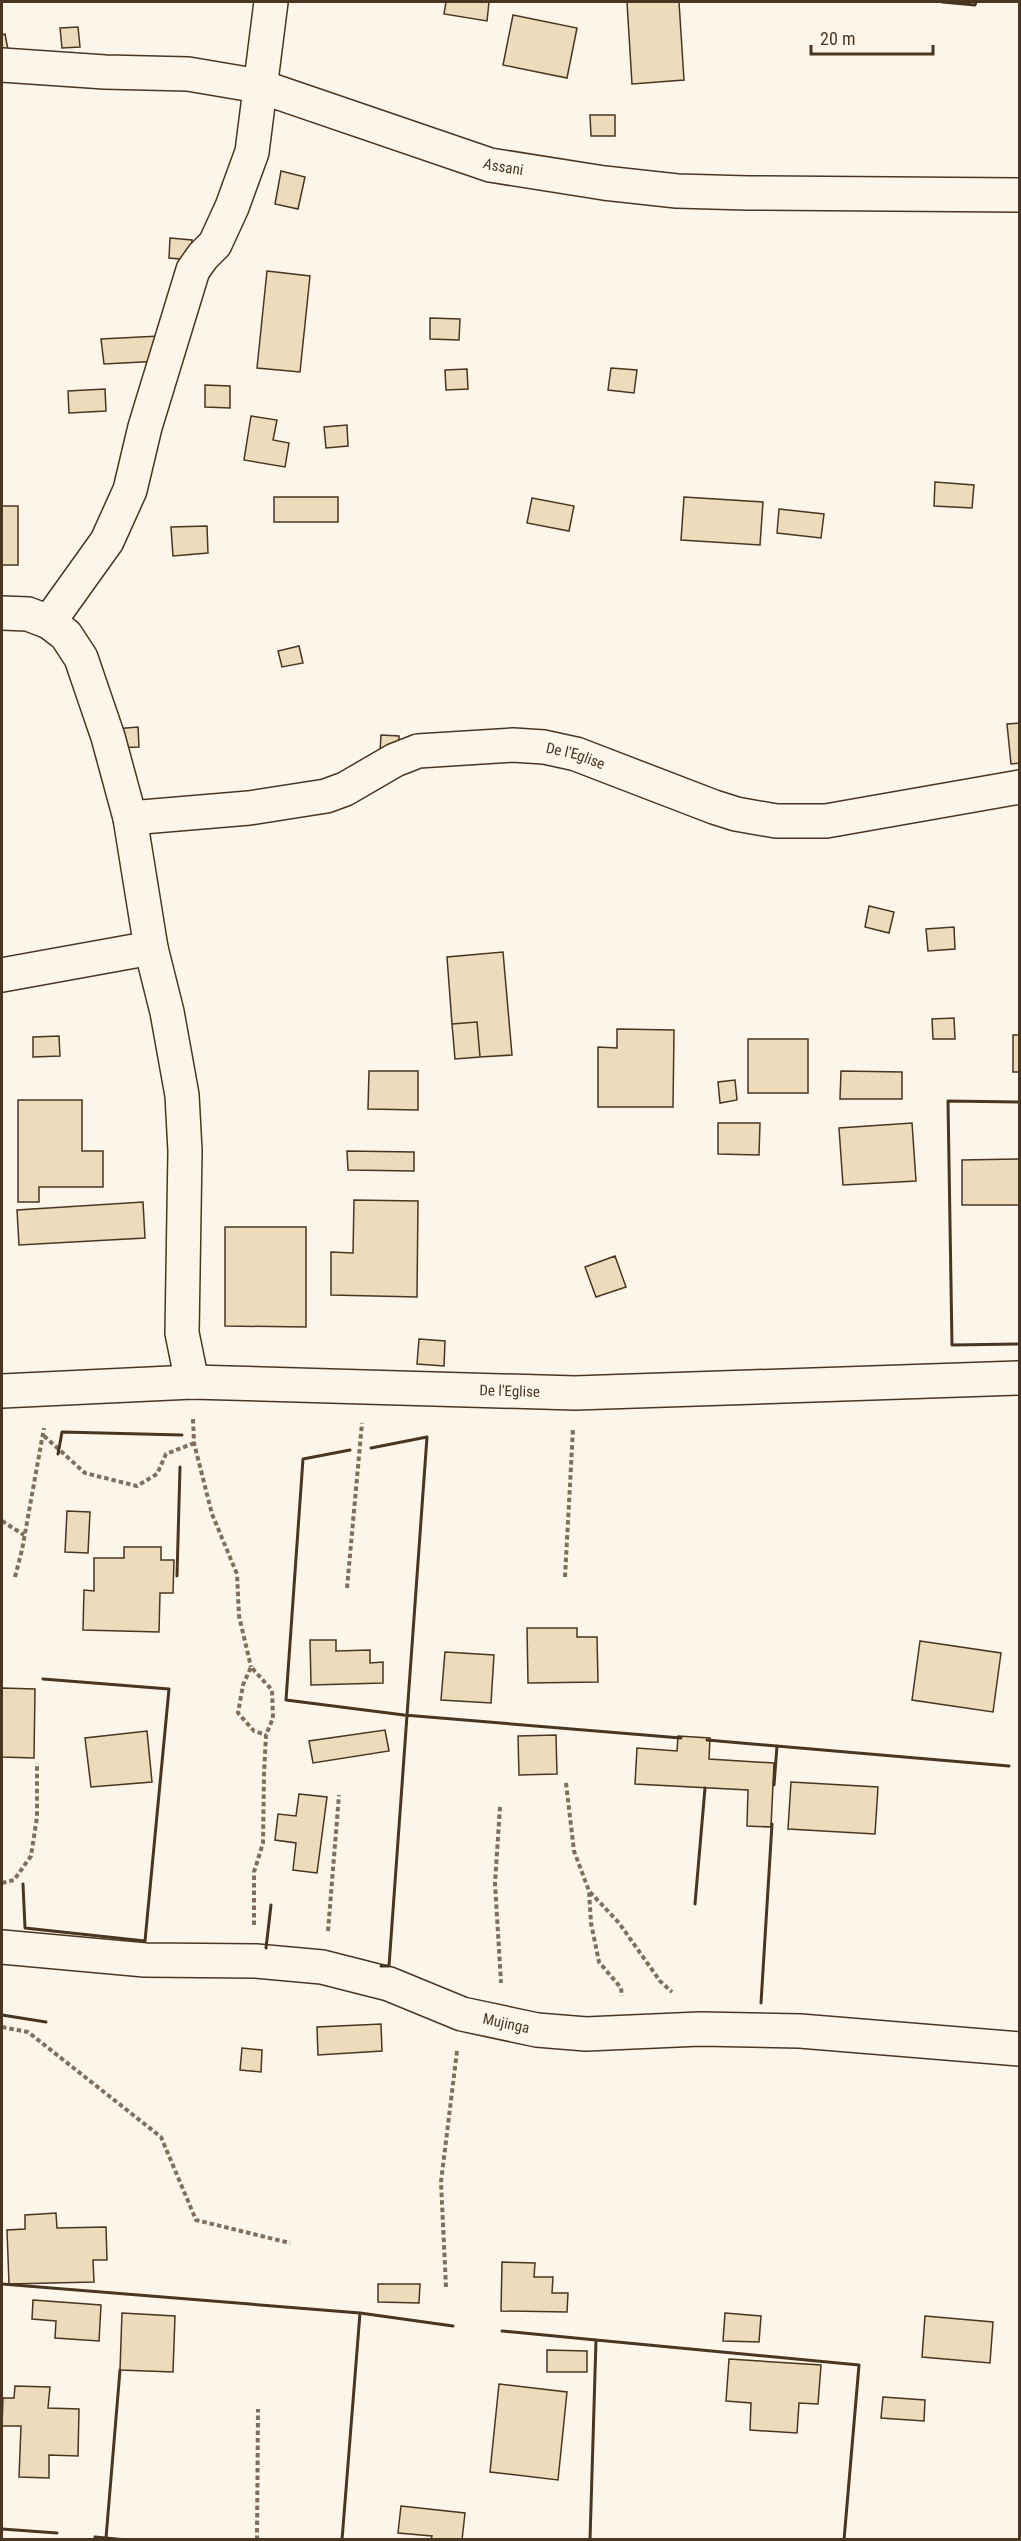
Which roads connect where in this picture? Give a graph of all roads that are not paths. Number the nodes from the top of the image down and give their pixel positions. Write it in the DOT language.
graph roads {
  1 [pos="271,2"];
  2 [pos="2,65"];
  3 [pos="259,86"];
  4 [pos="1020,195"];
  5 [pos="2,613"];
  6 [pos="49,622"];
  7 [pos="1020,787"];
  8 [pos="130,818"];
  9 [pos="151,948"];
  10 [pos="2,975"];
  11 [pos="1020,1378"];
  12 [pos="192,1382"];
  13 [pos="2,1391"];
  14 [pos="2,1947"];
  15 [pos="1020,2049"];
  1 -- 3 [label="street"];
  2 -- 3 [label="street, Assani"];
  3 -- 4 [label="street, Assani"];
  3 -- 6 [label="street"];
  5 -- 6 [label="street"];
  6 -- 8 [label="street"];
  7 -- 8 [label="street, De l'Eglise"];
  8 -- 9 [label="street"];
  9 -- 10 [label="street"];
  9 -- 12 [label="street"];
  11 -- 12 [label="street, De l'Eglise"];
  12 -- 13 [label="street, De l'Eglise"];
  14 -- 15 [label="street, Mujinga"];
}
